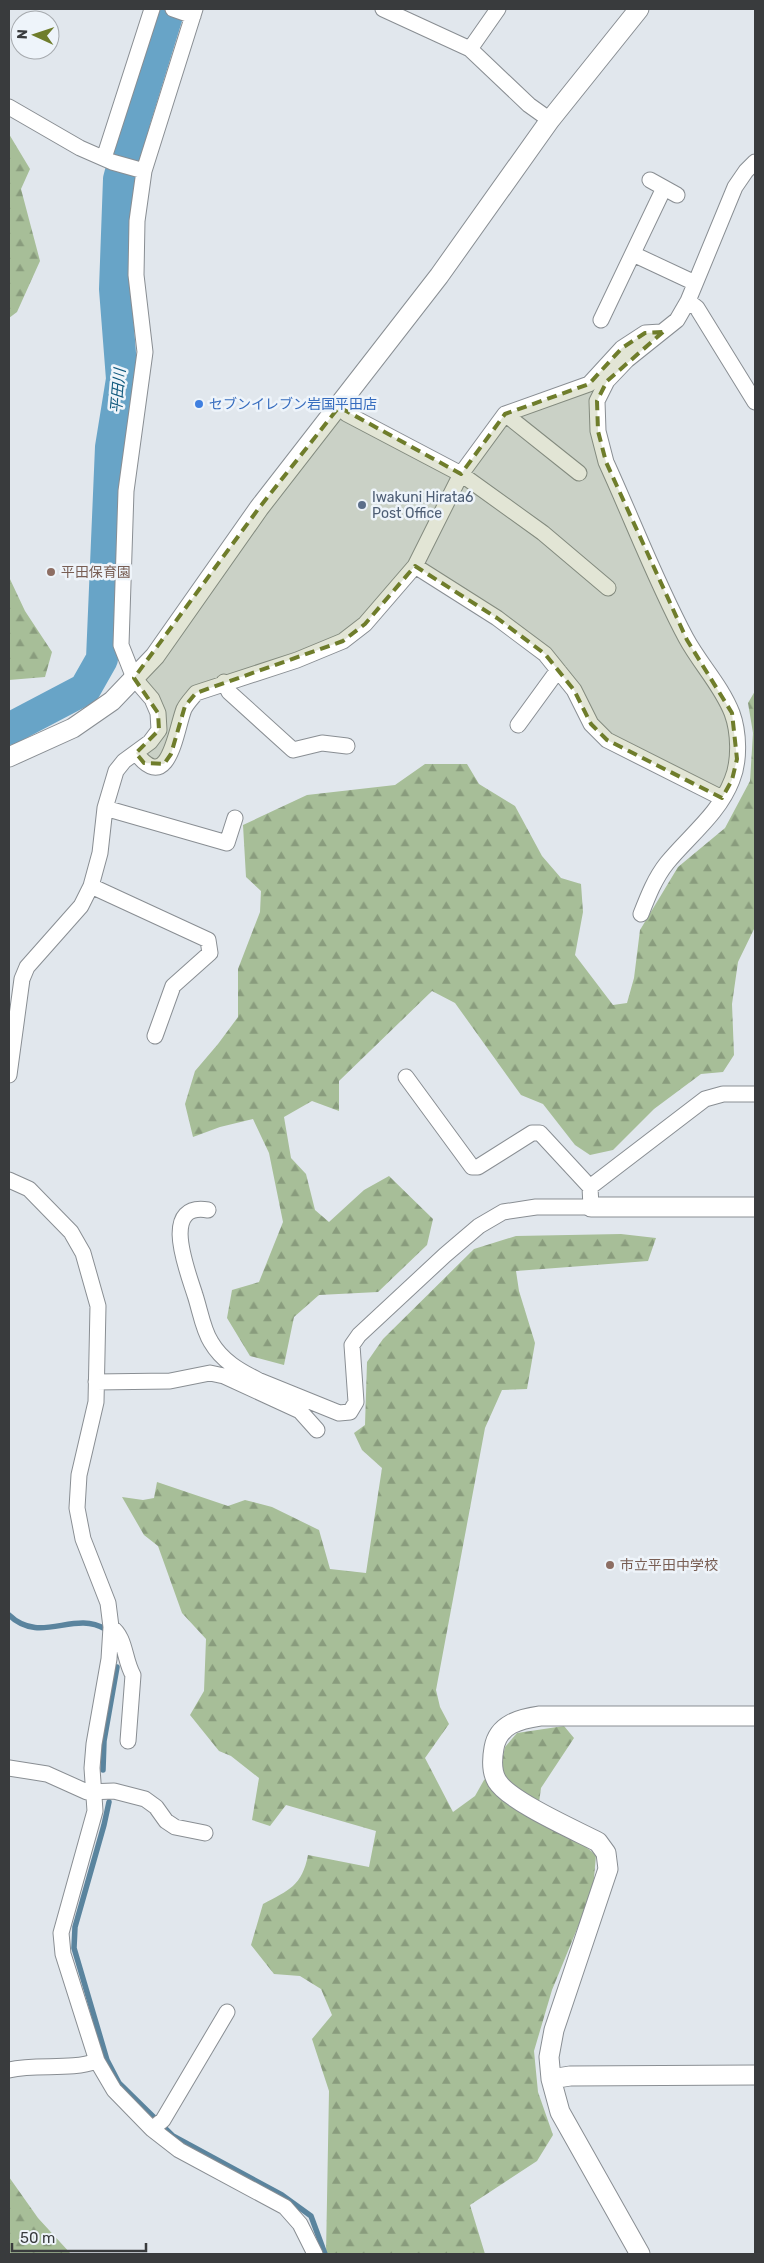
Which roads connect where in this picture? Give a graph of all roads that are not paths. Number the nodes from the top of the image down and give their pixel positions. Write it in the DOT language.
graph roads {
  1 [pos="152,9"];
  2 [pos="382,9"];
  3 [pos="498,9"];
  4 [pos="639,9"];
  5 [pos="186,12"];
  6 [pos="470,49"];
  7 [pos="9,107"];
  8 [pos="550,120"];
  9 [pos="108,160"];
  10 [pos="755,162"];
  11 [pos="138,170"];
  12 [pos="650,180"];
  13 [pos="633,254"];
  14 [pos="695,283"];
  15 [pos="688,301"];
  16 [pos="601,320"];
  17 [pos="662,332"];
  18 [pos="755,402"];
  19 [pos="339,407"];
  20 [pos="506,414"];
  21 [pos="579,473"];
  22 [pos="461,474"];
  23 [pos="414,566"];
  24 [pos="608,588"];
  25 [pos="558,670"];
  26 [pos="134,678"];
  27 [pos="224,682"];
  28 [pos="518,724"];
  29 [pos="347,746"];
  30 [pos="136,753"];
  31 [pos="9,757"];
  32 [pos="722,798"];
  33 [pos="106,808"];
  34 [pos="234,818"];
  35 [pos="91,886"];
  36 [pos="641,914"];
  37 [pos="155,1036"];
  38 [pos="9,1075"];
  39 [pos="406,1078"];
  40 [pos="755,1094"];
  41 [pos="9,1180"];
  42 [pos="590,1187"];
  43 [pos="591,1207"];
  44 [pos="755,1207"];
  45 [pos="208,1210"];
  46 [pos="96,1382"];
  47 [pos="258,1385"];
  48 [pos="317,1430"];
  49 [pos="111,1626"];
  50 [pos="755,1716"];
  51 [pos="128,1741"];
  52 [pos="9,1768"];
  53 [pos="95,1793"];
  54 [pos="205,1833"];
  55 [pos="227,2012"];
  56 [pos="98,2061"];
  57 [pos="9,2070"];
  58 [pos="755,2075"];
  59 [pos="551,2079"];
  60 [pos="152,2130"];
  61 [pos="315,2254"];
  62 [pos="640,2254"];
  1 -- 9 [label="street"];
  2 -- 6 [label="street"];
  3 -- 6 [label="street"];
  4 -- 8 [label="street"];
  5 -- 11 [label="street"];
  6 -- 8 [label="street"];
  7 -- 9 [label="street"];
  8 -- 19 [label="street"];
  9 -- 11 [label="street"];
  10 -- 14 [label="street"];
  11 -- 26 [label="street"];
  12 -- 13 [label="street"];
  13 -- 14 [label="street"];
  13 -- 16 [label="street"];
  14 -- 15 [label="street"];
  15 -- 17 [label="street"];
  15 -- 18 [label="street"];
  17 -- 20 [label="street"];
  17 -- 32 [label="street"];
  19 -- 22 [label="street"];
  19 -- 26 [label="street"];
  20 -- 21 [label="street"];
  20 -- 22 [label="street"];
  22 -- 23 [label="street"];
  22 -- 24 [label="street"];
  23 -- 25 [label="street"];
  23 -- 27 [label="street"];
  25 -- 28 [label="street"];
  25 -- 32 [label="street"];
  26 -- 30 [label="street"];
  26 -- 31 [label="street"];
  27 -- 29 [label="street"];
  27 -- 30 [label="street"];
  30 -- 33 [label="street"];
  32 -- 36 [label="street"];
  33 -- 34 [label="street"];
  33 -- 35 [label="street"];
  35 -- 37 [label="street"];
  35 -- 38 [label="street"];
  39 -- 42 [label="street"];
  40 -- 42 [label="street"];
  41 -- 46 [label="street"];
  42 -- 43 [label="street"];
  43 -- 44 [label="street"];
  43 -- 47 [label="street"];
  45 -- 47 [label="street"];
  46 -- 47 [label="street"];
  46 -- 49 [label="street"];
  47 -- 48 [label="street"];
  49 -- 51 [label="street"];
  49 -- 53 [label="street"];
  50 -- 59 [label="street"];
  52 -- 53 [label="street"];
  53 -- 54 [label="street"];
  53 -- 56 [label="street"];
  55 -- 60 [label="street"];
  56 -- 57 [label="street"];
  56 -- 60 [label="street"];
  58 -- 59 [label="street"];
  59 -- 62 [label="street"];
  60 -- 61 [label="street"];
}
